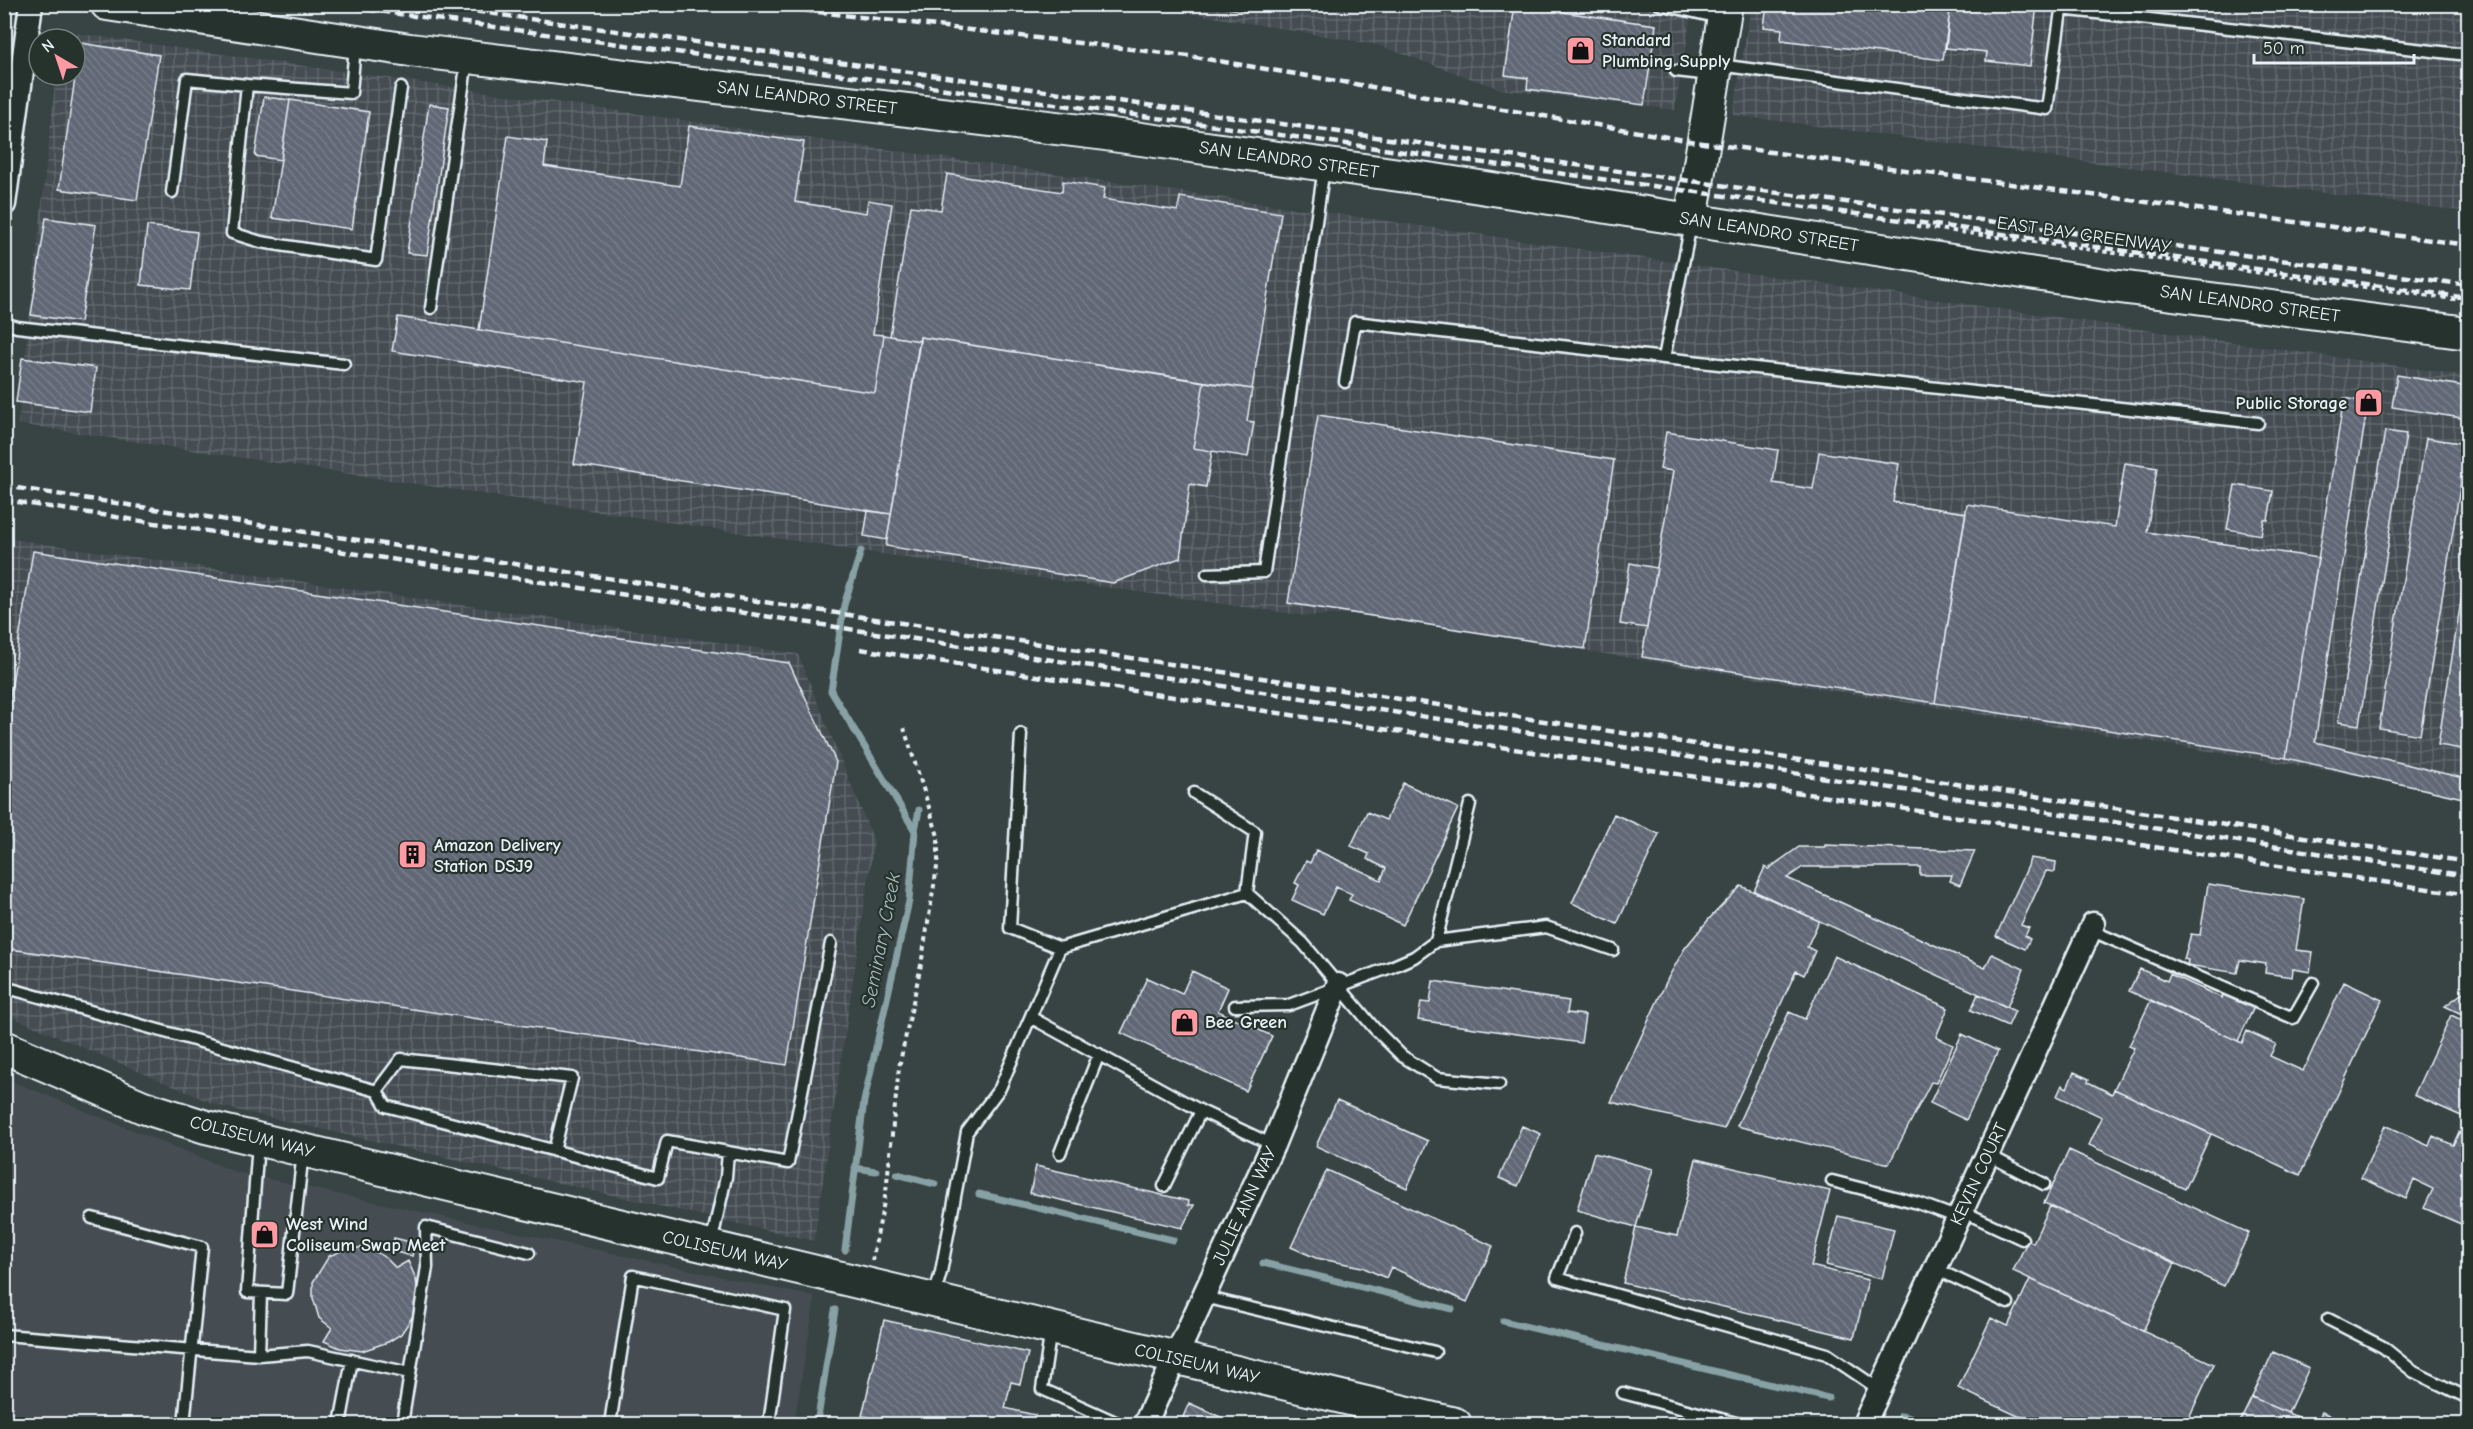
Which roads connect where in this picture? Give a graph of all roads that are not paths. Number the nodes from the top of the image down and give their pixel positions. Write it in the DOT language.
graph roads {
  1 [pos="31,4"];
  2 [pos="106,4"];
  3 [pos="1659,4"];
  4 [pos="2062,7"];
  5 [pos="1724,12"];
  6 [pos="355,42"];
  7 [pos="2469,55"];
  8 [pos="468,57"];
  9 [pos="1715,70"];
  10 [pos="1676,71"];
  11 [pos="248,84"];
  12 [pos="401,88"];
  13 [pos="1324,165"];
  14 [pos="172,192"];
  15 [pos="4,204"];
  16 [pos="1691,220"];
  17 [pos="431,308"];
  18 [pos="4,323"];
  19 [pos="2469,333"];
  20 [pos="1664,358"];
  21 [pos="344,364"];
  22 [pos="1346,382"];
  23 [pos="2258,423"];
  24 [pos="1207,574"];
  25 [pos="1021,734"];
  26 [pos="1194,793"];
  27 [pos="1470,804"];
  28 [pos="1247,893"];
  29 [pos="2092,927"];
  30 [pos="1436,942"];
  31 [pos="831,943"];
  32 [pos="1060,948"];
  33 [pos="1613,950"];
  34 [pos="2313,983"];
  35 [pos="1338,985"];
  36 [pos="4,987"];
  37 [pos="1235,1006"];
  38 [pos="1032,1018"];
  39 [pos="4,1047"];
  40 [pos="1099,1054"];
  41 [pos="1499,1084"];
  42 [pos="377,1091"];
  43 [pos="1201,1111"];
  44 [pos="258,1139"];
  45 [pos="1273,1145"];
  46 [pos="303,1150"];
  47 [pos="554,1151"];
  48 [pos="728,1152"];
  49 [pos="1060,1153"];
  50 [pos="1988,1155"];
  51 [pos="1832,1181"];
  52 [pos="2044,1184"];
  53 [pos="1164,1186"];
  54 [pos="1960,1214"];
  55 [pos="92,1218"];
  56 [pos="1575,1233"];
  57 [pos="2022,1239"];
  58 [pos="710,1247"];
  59 [pos="529,1253"];
  60 [pos="1935,1269"];
  61 [pos="261,1293"];
  62 [pos="1203,1297"];
  63 [pos="933,1301"];
  64 [pos="2008,1303"];
  65 [pos="2328,1320"];
  66 [pos="1052,1329"];
  67 [pos="4,1335"];
  68 [pos="192,1350"];
  69 [pos="1435,1352"];
  70 [pos="259,1355"];
  71 [pos="1175,1359"];
  72 [pos="352,1360"];
  73 [pos="410,1373"];
  74 [pos="1880,1390"];
  75 [pos="1623,1393"];
  76 [pos="2469,1398"];
  77 [pos="184,1425"];
  78 [pos="340,1425"];
  79 [pos="402,1425"];
  80 [pos="610,1425"];
  81 [pos="769,1425"];
  82 [pos="1120,1425"];
  83 [pos="1145,1425"];
  84 [pos="1455,1425"];
  85 [pos="1740,1425"];
  86 [pos="1864,1425"];
  1 -- 15 [label="street"];
  2 -- 6 [label="main road, SAN LEANDRO STREET"];
  3 -- 5 [label="lane"];
  4 -- 7 [label="lane"];
  4 -- 9 [label="lane"];
  5 -- 9 [label="main road"];
  6 -- 8 [label="main road, SAN LEANDRO STREET"];
  6 -- 11 [label="lane"];
  8 -- 13 [label="main road, SAN LEANDRO STREET"];
  8 -- 17 [label="lane"];
  9 -- 10 [label="lane"];
  9 -- 16 [label="main road"];
  11 -- 12 [label="lane"];
  11 -- 14 [label="lane"];
  13 -- 16 [label="main road, SAN LEANDRO STREET"];
  13 -- 24 [label="lane"];
  16 -- 19 [label="main road, SAN LEANDRO STREET"];
  16 -- 20 [label="lane"];
  18 -- 21 [label="lane"];
  20 -- 22 [label="lane"];
  20 -- 23 [label="lane"];
  25 -- 32 [label="lane"];
  26 -- 28 [label="lane"];
  27 -- 30 [label="lane"];
  28 -- 32 [label="lane"];
  28 -- 35 [label="lane"];
  29 -- 34 [label="lane"];
  29 -- 50 [label="street, KEVIN COURT"];
  30 -- 33 [label="lane"];
  30 -- 35 [label="lane"];
  31 -- 48 [label="lane"];
  32 -- 38 [label="lane"];
  35 -- 37 [label="lane"];
  35 -- 41 [label="lane"];
  35 -- 45 [label="street, JULIE ANN WAY"];
  36 -- 42 [label="lane"];
  38 -- 40 [label="lane"];
  38 -- 63 [label="lane"];
  39 -- 44 [label="main road, COLISEUM WAY"];
  40 -- 43 [label="lane"];
  40 -- 49 [label="lane"];
  42 -- 47 [label="lane"];
  42 -- 47 [label="lane"];
  43 -- 45 [label="lane"];
  43 -- 53 [label="lane"];
  44 -- 46 [label="main road, COLISEUM WAY"];
  44 -- 61 [label="lane"];
  45 -- 62 [label="street, JULIE ANN WAY"];
  46 -- 58 [label="main road, COLISEUM WAY"];
  46 -- 61 [label="lane"];
  47 -- 48 [label="lane"];
  48 -- 58 [label="lane"];
  50 -- 52 [label="lane"];
  50 -- 54 [label="street, KEVIN COURT"];
  51 -- 54 [label="lane"];
  54 -- 57 [label="lane"];
  54 -- 60 [label="street, KEVIN COURT"];
  55 -- 68 [label="lane"];
  56 -- 74 [label="lane"];
  58 -- 63 [label="main road, COLISEUM WAY"];
  59 -- 73 [label="lane"];
  60 -- 64 [label="lane"];
  60 -- 74 [label="street, KEVIN COURT"];
  61 -- 70 [label="lane"];
  62 -- 69 [label="lane"];
  62 -- 71 [label="street, JULIE ANN WAY"];
  63 -- 66 [label="main road, COLISEUM WAY"];
  65 -- 76 [label="lane"];
  66 -- 71 [label="main road, COLISEUM WAY"];
  66 -- 82 [label="lane"];
  67 -- 68 [label="lane"];
  68 -- 70 [label="lane"];
  68 -- 77 [label="lane"];
  70 -- 72 [label="lane"];
  71 -- 83 [label="street, JULIE ANN WAY"];
  71 -- 84 [label="main road, COLISEUM WAY"];
  72 -- 73 [label="lane"];
  72 -- 78 [label="lane"];
  73 -- 79 [label="lane"];
  74 -- 86 [label="street, KEVIN COURT"];
  75 -- 85 [label="lane"];
  80 -- 81 [label="lane"];
}
